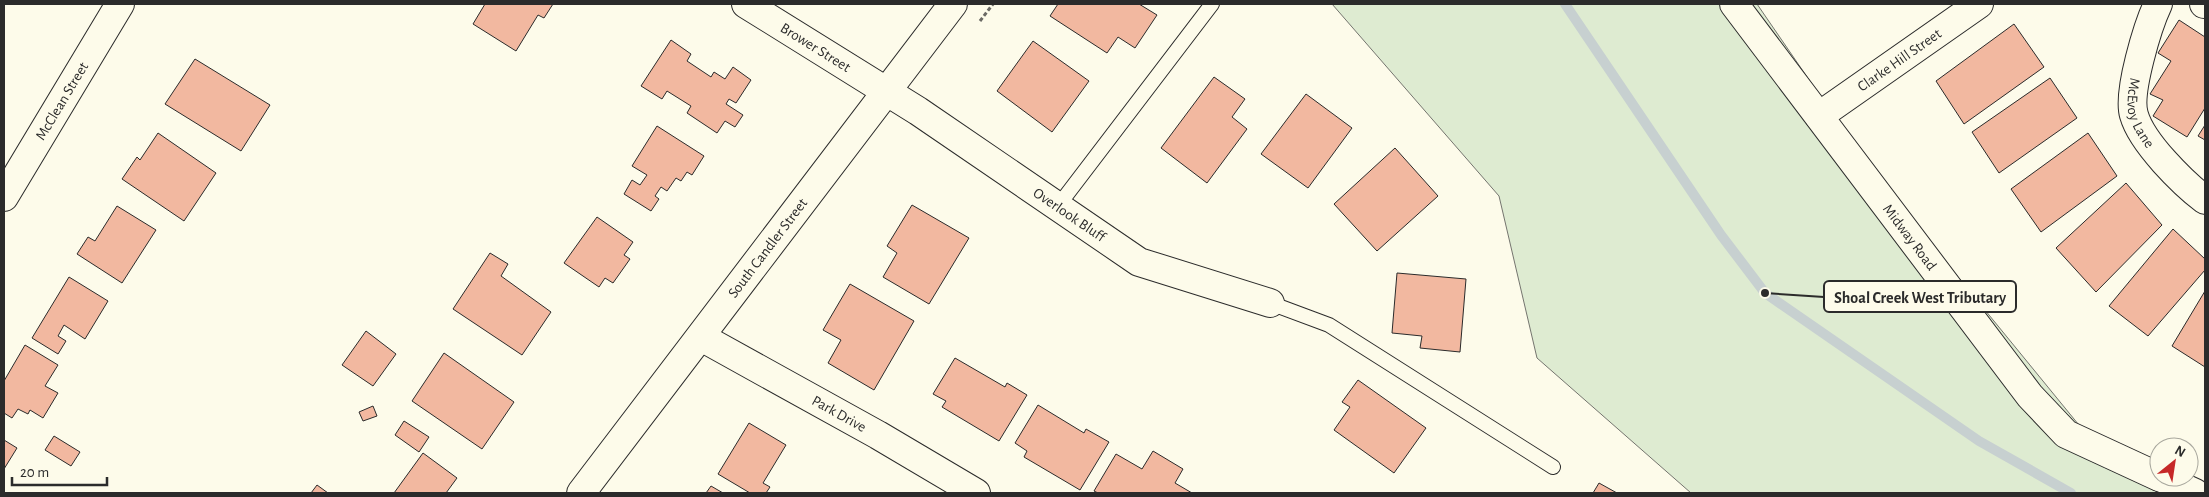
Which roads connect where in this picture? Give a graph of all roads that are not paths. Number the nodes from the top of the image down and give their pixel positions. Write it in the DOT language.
graph roads {
  1 [pos="120,4"];
  2 [pos="746,4"];
  3 [pos="953,4"];
  4 [pos="1212,4"];
  5 [pos="1734,4"];
  6 [pos="1979,4"];
  7 [pos="2158,4"];
  8 [pos="887,90"];
  9 [pos="1819,116"];
  10 [pos="4,197"];
  11 [pos="2205,200"];
  12 [pos="1058,206"];
  13 [pos="1270,303"];
  14 [pos="701,337"];
  15 [pos="1552,467"];
  16 [pos="2149,472"];
  17 [pos="2182,487"];
  18 [pos="580,493"];
  19 [pos="976,493"];
  20 [pos="2195,493"];
  1 -- 10 [label="street, McClean Street"];
  2 -- 8 [label="street, Brower Street"];
  3 -- 8 [label="street, South Candler Street"];
  4 -- 12 [label="lane"];
  5 -- 9 [label="street, Midway Road"];
  6 -- 9 [label="street, Clarke Hill Street"];
  7 -- 11 [label="street, McEvoy Lane"];
  8 -- 12 [label="street, Overlook Bluff"];
  8 -- 14 [label="street, South Candler Street"];
  9 -- 16 [label="street, Midway Road"];
  12 -- 13 [label="street, Overlook Bluff"];
  13 -- 15 [label="lane"];
  14 -- 18 [label="street, South Candler Street"];
  14 -- 19 [label="street, Park Drive"];
  17 -- 20 [label="street, Midway Road"];
}
